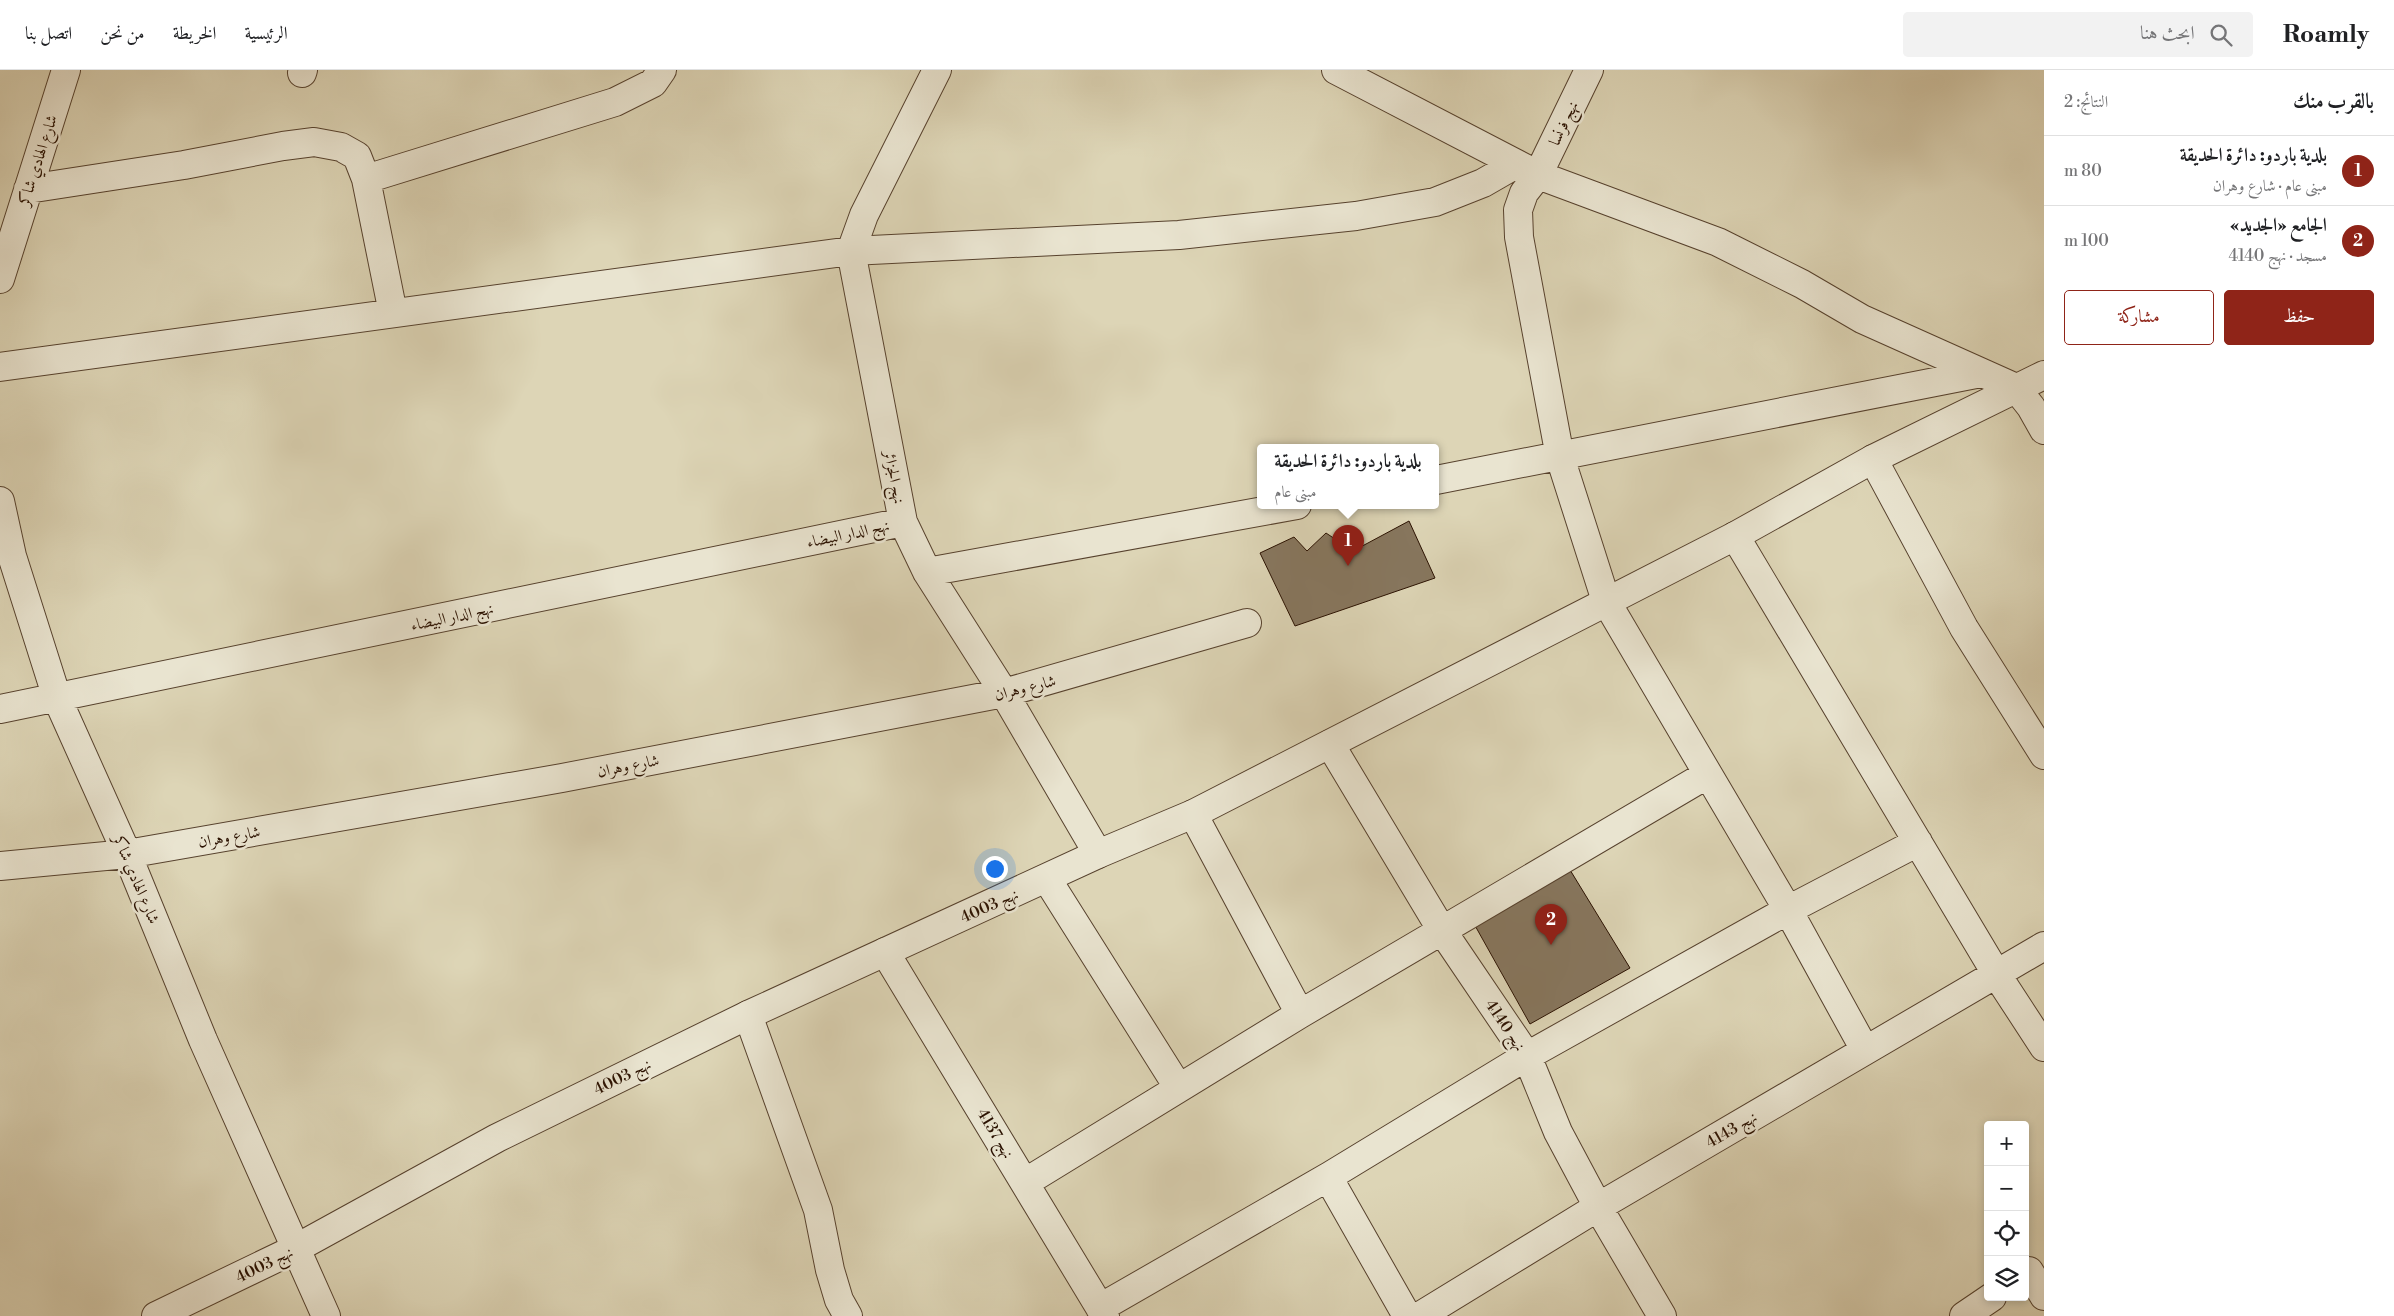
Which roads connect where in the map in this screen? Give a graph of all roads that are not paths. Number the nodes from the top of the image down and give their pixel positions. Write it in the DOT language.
graph roads {
  1 [pos="66,70"];
  2 [pos="662,70"];
  3 [pos="937,70"];
  4 [pos="1336,70"];
  5 [pos="1589,70"];
  6 [pos="1527,170"];
  7 [pos="366,179"];
  8 [pos="28,189"];
  9 [pos="852,251"];
  10 [pos="0,279"];
  11 [pos="393,313"];
  12 [pos="0,367"];
  13 [pos="1981,373"];
  14 [pos="2044,375"];
  15 [pos="2016,388"];
  16 [pos="2044,430"];
  17 [pos="1560,457"];
  18 [pos="1873,460"];
  19 [pos="1439,479"];
  20 [pos="0,501"];
  21 [pos="1275,509"];
  22 [pos="903,522"];
  23 [pos="1735,536"];
  24 [pos="927,572"];
  25 [pos="1606,601"];
  26 [pos="1247,623"];
  27 [pos="1004,693"];
  28 [pos="57,698"];
  29 [pos="0,709"];
  30 [pos="1330,744"];
  31 [pos="2044,755"];
  32 [pos="1708,774"];
  33 [pos="1192,814"];
  34 [pos="1918,842"];
  35 [pos="127,854"];
  36 [pos="1098,854"];
  37 [pos="0,866"];
  38 [pos="1047,878"];
  39 [pos="1788,910"];
  40 [pos="1441,930"];
  41 [pos="2044,946"];
  42 [pos="885,952"];
  43 [pos="1996,975"];
  44 [pos="1300,1014"];
  45 [pos="748,1015"];
  46 [pos="2044,1047"];
  47 [pos="1866,1050"];
  48 [pos="1528,1056"];
  49 [pos="1178,1087"];
  50 [pos="1328,1176"];
  51 [pos="1026,1182"];
  52 [pos="1598,1207"];
  53 [pos="295,1249"];
  54 [pos="2033,1269"];
  55 [pos="2044,1296"];
  56 [pos="1986,1301"];
  57 [pos="1103,1312"];
  58 [pos="156,1316"];
  59 [pos="326,1316"];
  60 [pos="848,1316"];
  61 [pos="1407,1316"];
  62 [pos="1420,1316"];
  63 [pos="1662,1316"];
  64 [pos="1964,1316"];
  1 -- 8 [label="street, شارع الهادي شاكر"];
  2 -- 7 [label="street"];
  3 -- 9 [label="street, نهج الجزائر"];
  4 -- 6 [label="street"];
  5 -- 6 [label="street, نهج فرنسا"];
  6 -- 9 [label="street"];
  6 -- 13 [label="street"];
  6 -- 17 [label="street, نهج فرنسا"];
  7 -- 8 [label="street"];
  7 -- 11 [label="street"];
  8 -- 10 [label="street, شارع الهادي شاكر"];
  9 -- 11 [label="street"];
  9 -- 22 [label="street, نهج الجزائر"];
  11 -- 12 [label="street"];
  13 -- 15 [label="street"];
  13 -- 17 [label="street"];
  14 -- 15 [label="street, نهج 4003"];
  15 -- 16 [label="street"];
  15 -- 18 [label="street, نهج 4003"];
  17 -- 19 [label="street"];
  17 -- 25 [label="street, نهج فرنسا"];
  18 -- 23 [label="street, نهج 4003"];
  18 -- 31 [label="street"];
  20 -- 28 [label="street, شارع الهادي شاكر"];
  21 -- 24 [label="street"];
  22 -- 24 [label="street, نهج الجزائر"];
  22 -- 28 [label="street, نهج الدار البيضاء"];
  23 -- 25 [label="street, نهج 4003"];
  23 -- 34 [label="street"];
  24 -- 27 [label="street, نهج الجزائر"];
  25 -- 30 [label="street, نهج 4003"];
  25 -- 32 [label="street, نهج فرنسا"];
  26 -- 27 [label="street, شارع وهران"];
  27 -- 35 [label="street, شارع وهران"];
  27 -- 36 [label="street, نهج الجزائر"];
  28 -- 29 [label="street, نهج الدار البيضاء"];
  28 -- 35 [label="street, شارع الهادي شاكر"];
  30 -- 33 [label="street, نهج 4003"];
  30 -- 40 [label="street, نهج 4140"];
  32 -- 39 [label="street, نهج فرنسا"];
  32 -- 40 [label="street"];
  33 -- 36 [label="street, نهج 4003"];
  33 -- 44 [label="street"];
  34 -- 39 [label="street"];
  34 -- 43 [label="street"];
  35 -- 37 [label="street, شارع وهران"];
  35 -- 53 [label="street, شارع الهادي شاكر"];
  36 -- 38 [label="street, نهج 4003"];
  38 -- 42 [label="street, نهج 4003"];
  38 -- 49 [label="street"];
  39 -- 47 [label="street, نهج فرنسا"];
  39 -- 48 [label="street"];
  40 -- 44 [label="street"];
  40 -- 48 [label="street, نهج 4140"];
  41 -- 43 [label="street, نهج 4143"];
  42 -- 45 [label="street, نهج 4003"];
  42 -- 51 [label="street, نهج 4137"];
  43 -- 46 [label="street"];
  43 -- 47 [label="street, نهج 4143"];
  44 -- 49 [label="street"];
  45 -- 53 [label="street, نهج 4003"];
  45 -- 60 [label="street"];
  47 -- 52 [label="street, نهج 4143"];
  48 -- 50 [label="street"];
  48 -- 52 [label="street, نهج 4140"];
  49 -- 51 [label="street"];
  50 -- 57 [label="street"];
  50 -- 61 [label="street"];
  51 -- 57 [label="street, نهج 4137"];
  52 -- 62 [label="street, نهج 4143"];
  52 -- 63 [label="street, نهج 4140"];
  53 -- 58 [label="street, نهج 4003"];
  53 -- 59 [label="street, شارع الهادي شاكر"];
  54 -- 55 [label="street"];
  56 -- 64 [label="street"];
}
